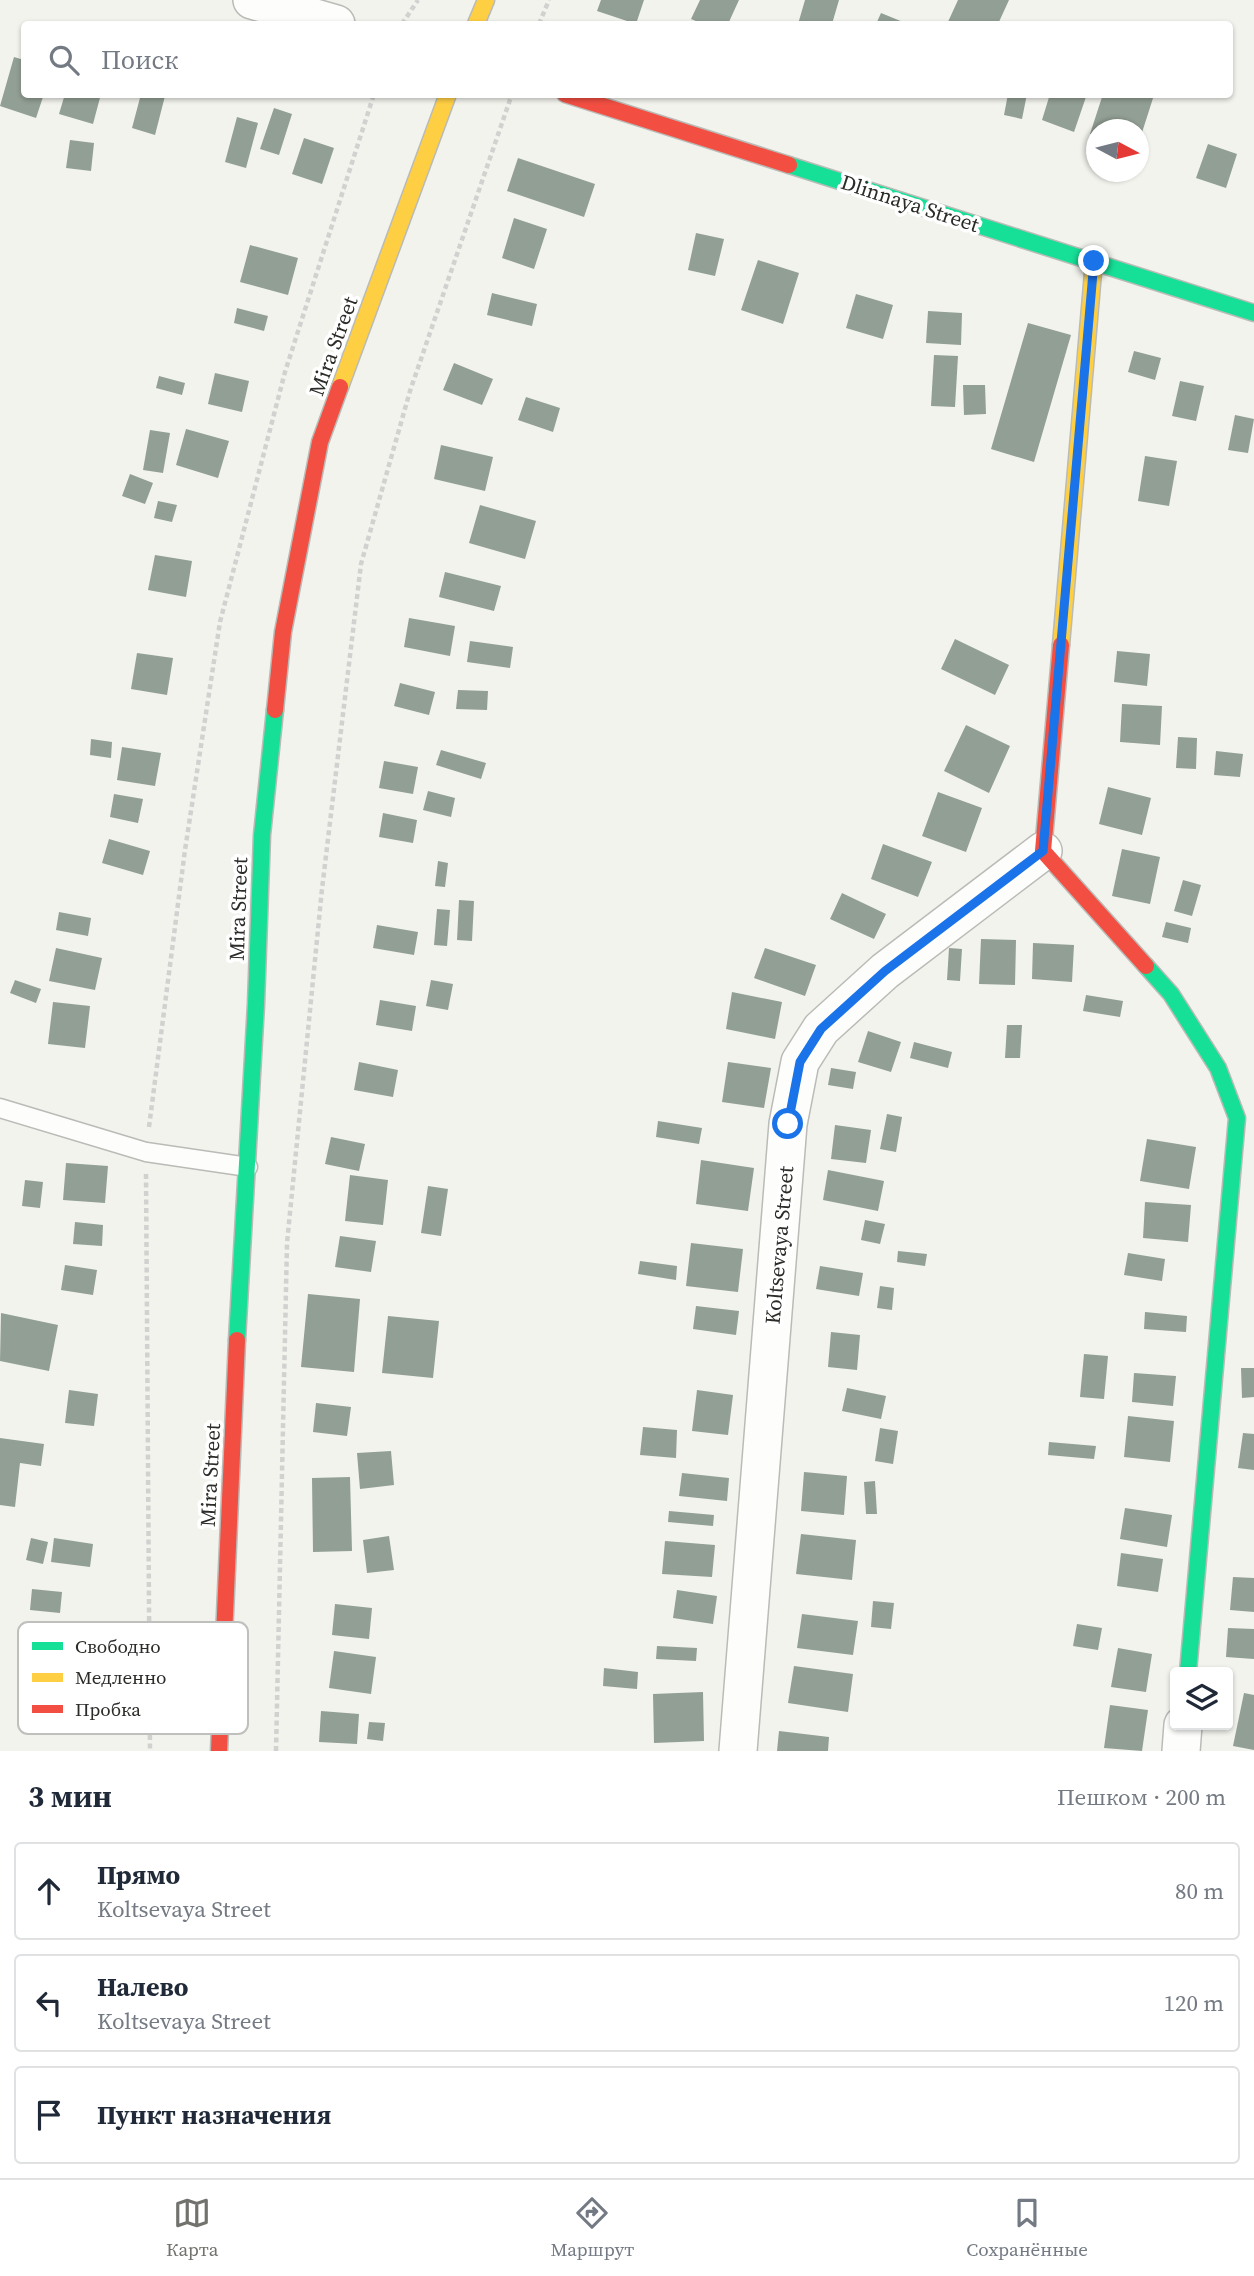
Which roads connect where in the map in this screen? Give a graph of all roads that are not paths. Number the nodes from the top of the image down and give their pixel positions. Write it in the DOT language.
graph roads {
  1 [pos="252,0"];
  2 [pos="486,0"];
  3 [pos="325,21"];
  4 [pos="476,21"];
  5 [pos="447,98"];
  6 [pos="578,98"];
  7 [pos="1094,261"];
  8 [pos="1254,313"];
  9 [pos="1043,851"];
  10 [pos="0,1108"];
  11 [pos="248,1167"];
  12 [pos="225,1622"];
  13 [pos="1188,1667"];
  14 [pos="1183,1730"];
  15 [pos="738,1751"];
  16 [pos="1181,1751"];
  1 -- 3 [label="street"];
  2 -- 4 [label="main road"];
  5 -- 11 [label="main road, Mira Street"];
  6 -- 7 [label="main road, Dlinnaya Street"];
  7 -- 8 [label="main road, Dlinnaya Street"];
  7 -- 9 [label="main road"];
  9 -- 13 [label="main road"];
  9 -- 15 [label="street, Koltsevaya Street"];
  10 -- 11 [label="lane"];
  11 -- 12 [label="main road, Mira Street"];
  14 -- 16 [label="street"];
}
